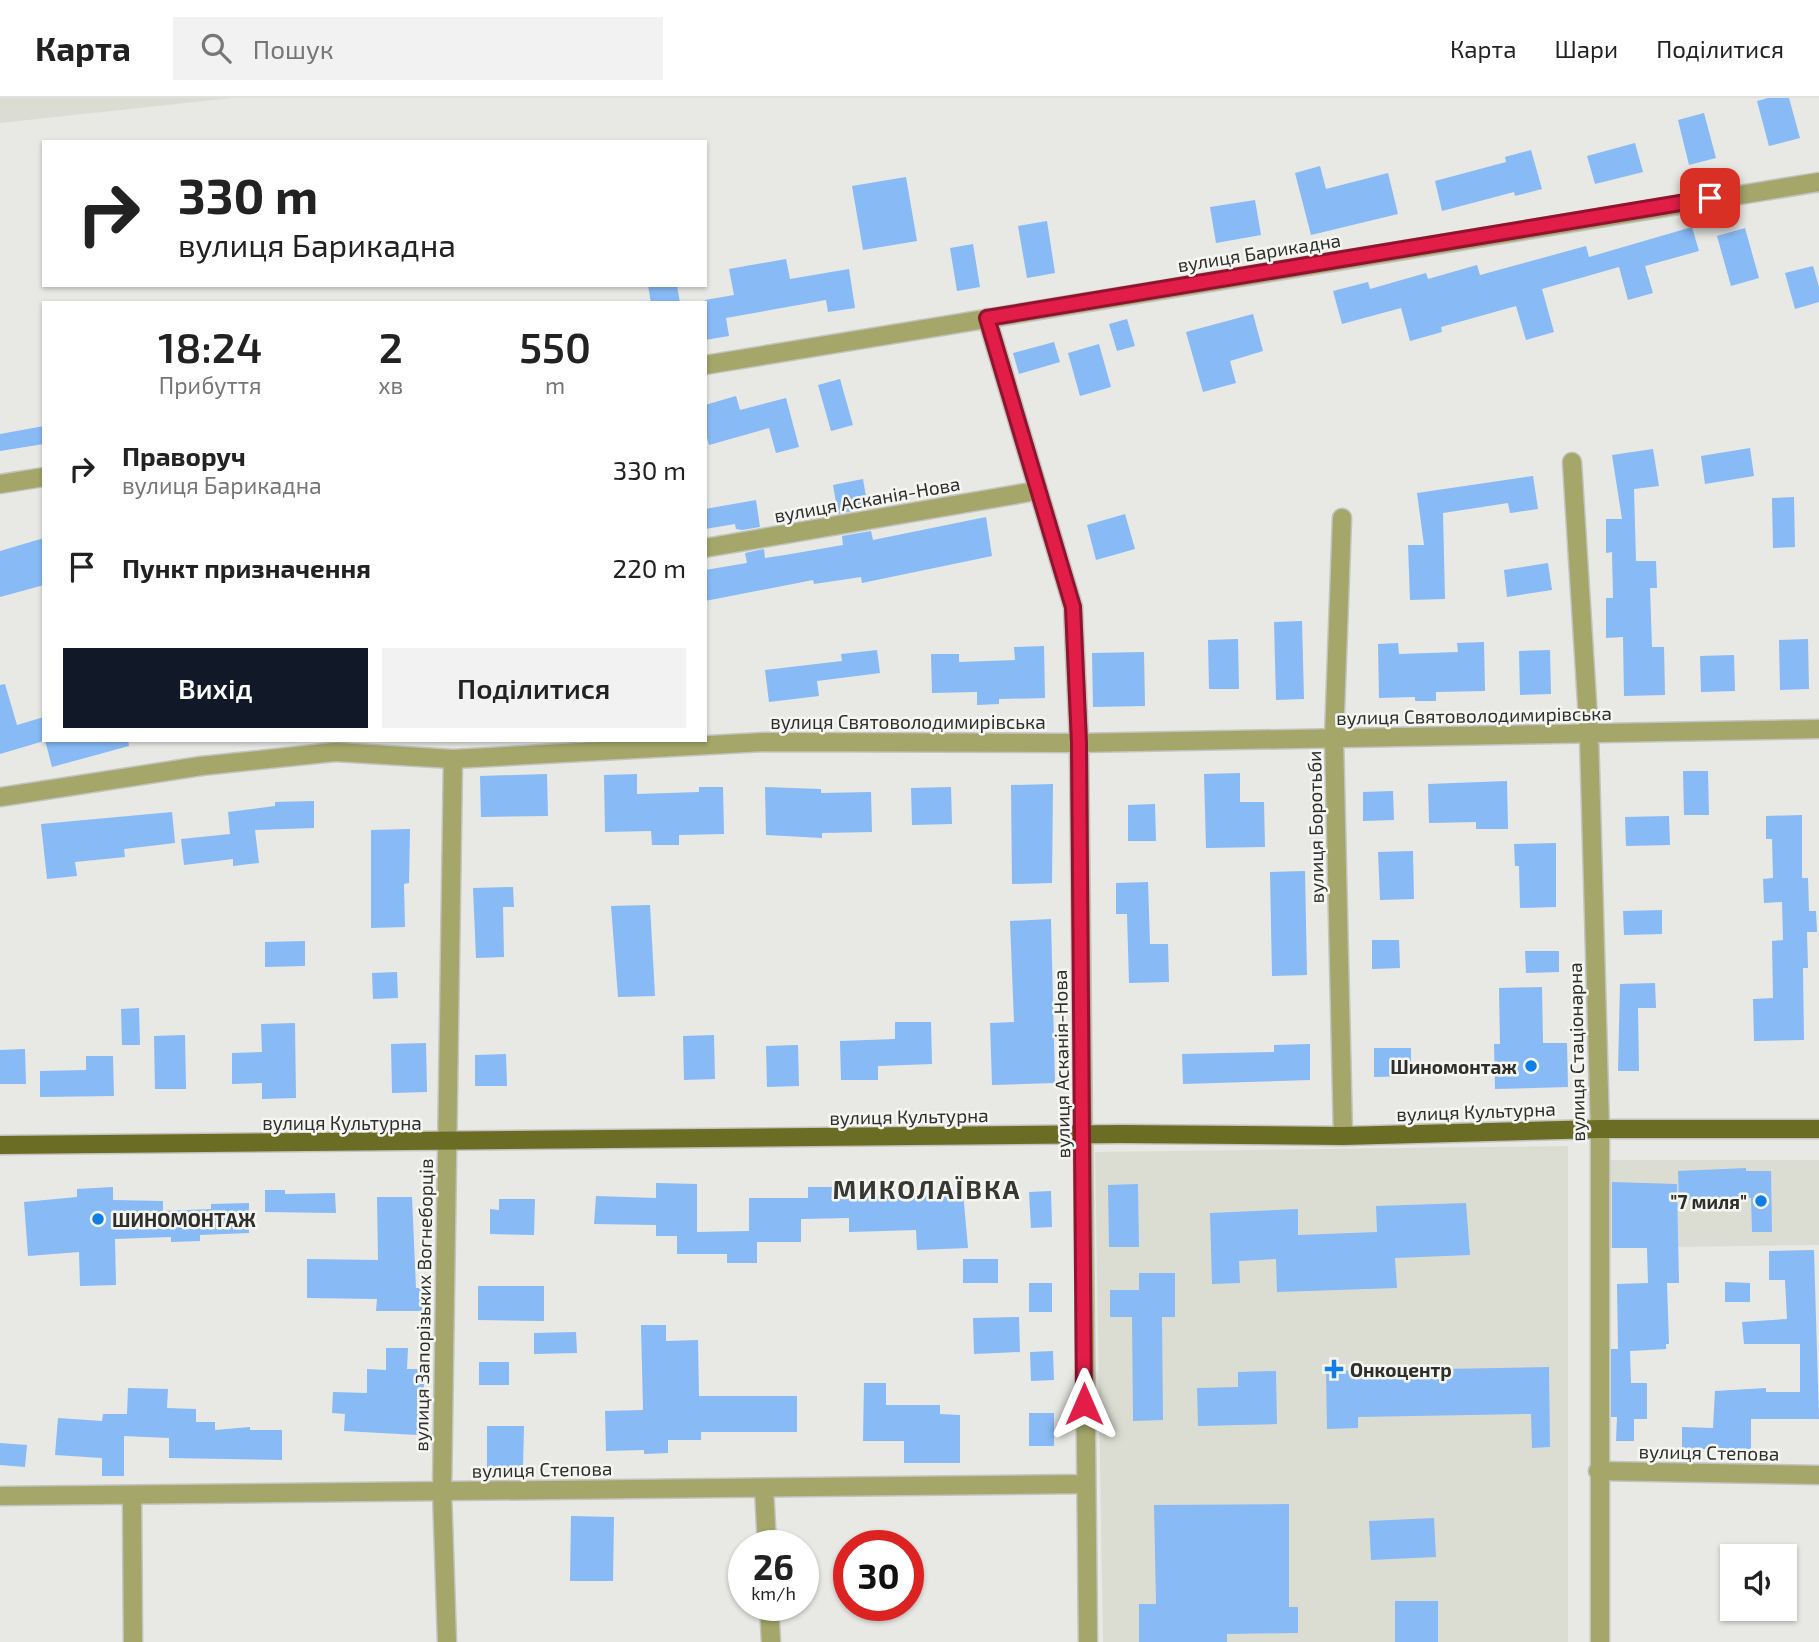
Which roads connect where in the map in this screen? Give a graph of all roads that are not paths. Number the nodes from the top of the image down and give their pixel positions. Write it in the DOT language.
graph roads {
  1 [pos="1819,182"];
  2 [pos="987,318"];
  3 [pos="707,365"];
  4 [pos="1572,462"];
  5 [pos="42,477"];
  6 [pos="0,484"];
  7 [pos="1036,491"];
  8 [pos="1342,518"];
  9 [pos="707,548"];
  10 [pos="1819,729"];
  11 [pos="1589,734"];
  12 [pos="1334,738"];
  13 [pos="1079,743"];
  14 [pos="453,759"];
  15 [pos="0,797"];
  16 [pos="1600,1129"];
  17 [pos="1819,1129"];
  18 [pos="1083,1136"];
  19 [pos="1343,1136"];
  20 [pos="445,1142"];
  21 [pos="0,1144"];
  22 [pos="1598,1471"];
  23 [pos="1819,1475"];
  24 [pos="1084,1484"];
  25 [pos="764,1488"];
  26 [pos="442,1491"];
  27 [pos="0,1496"];
  28 [pos="132,1497"];
  29 [pos="766,1530"];
  30 [pos="770,1621"];
  31 [pos="133,1642"];
  32 [pos="447,1642"];
  33 [pos="771,1642"];
  34 [pos="1088,1642"];
  35 [pos="1600,1642"];
  1 -- 2 [label="street, вулиця Барикадна"];
  2 -- 3 [label="street, вулиця Барикадна"];
  2 -- 7 [label="street, вулиця Асканія-Нова"];
  4 -- 11 [label="street, вулиця Стаціонарна"];
  5 -- 6 [label="street"];
  7 -- 9 [label="street, вулиця Асканія-Нова"];
  7 -- 13 [label="street, вулиця Асканія-Нова"];
  8 -- 12 [label="street, вулиця Боротьби"];
  10 -- 11 [label="street, вулиця Святоволодимирівська"];
  11 -- 12 [label="street, вулиця Святоволодимирівська"];
  11 -- 16 [label="street, вулиця Стаціонарна"];
  12 -- 13 [label="street, вулиця Святоволодимирівська"];
  12 -- 19 [label="street, вулиця Боротьби"];
  13 -- 14 [label="street, вулиця Святоволодимирівська"];
  13 -- 18 [label="street, вулиця Асканія-Нова"];
  14 -- 15 [label="street, вулиця Святоволодимирівська"];
  14 -- 20 [label="street, вулиця Запорізьких Вогнеборців"];
  16 -- 17 [label="main road, вулиця Культурна"];
  16 -- 19 [label="main road, вулиця Культурна"];
  16 -- 22 [label="street, вулиця Стаціонарна"];
  18 -- 19 [label="main road, вулиця Культурна"];
  18 -- 20 [label="main road, вулиця Культурна"];
  18 -- 24 [label="street, вулиця Асканія-Нова"];
  20 -- 21 [label="main road, вулиця Культурна"];
  20 -- 26 [label="street, вулиця Запорізьких Вогнеборців"];
  22 -- 23 [label="street, вулиця Степова"];
  22 -- 35 [label="street, вулиця Стаціонарна"];
  24 -- 25 [label="street, вулиця Степова"];
  24 -- 34 [label="street, вулиця Асканія-Нова"];
  25 -- 26 [label="street, вулиця Степова"];
  25 -- 29 [label="street"];
  26 -- 28 [label="street, вулиця Степова"];
  26 -- 32 [label="street, вулиця Запорізьких Вогнеборців"];
  27 -- 28 [label="street, вулиця Степова"];
  28 -- 31 [label="street"];
  30 -- 33 [label="street"];
}
